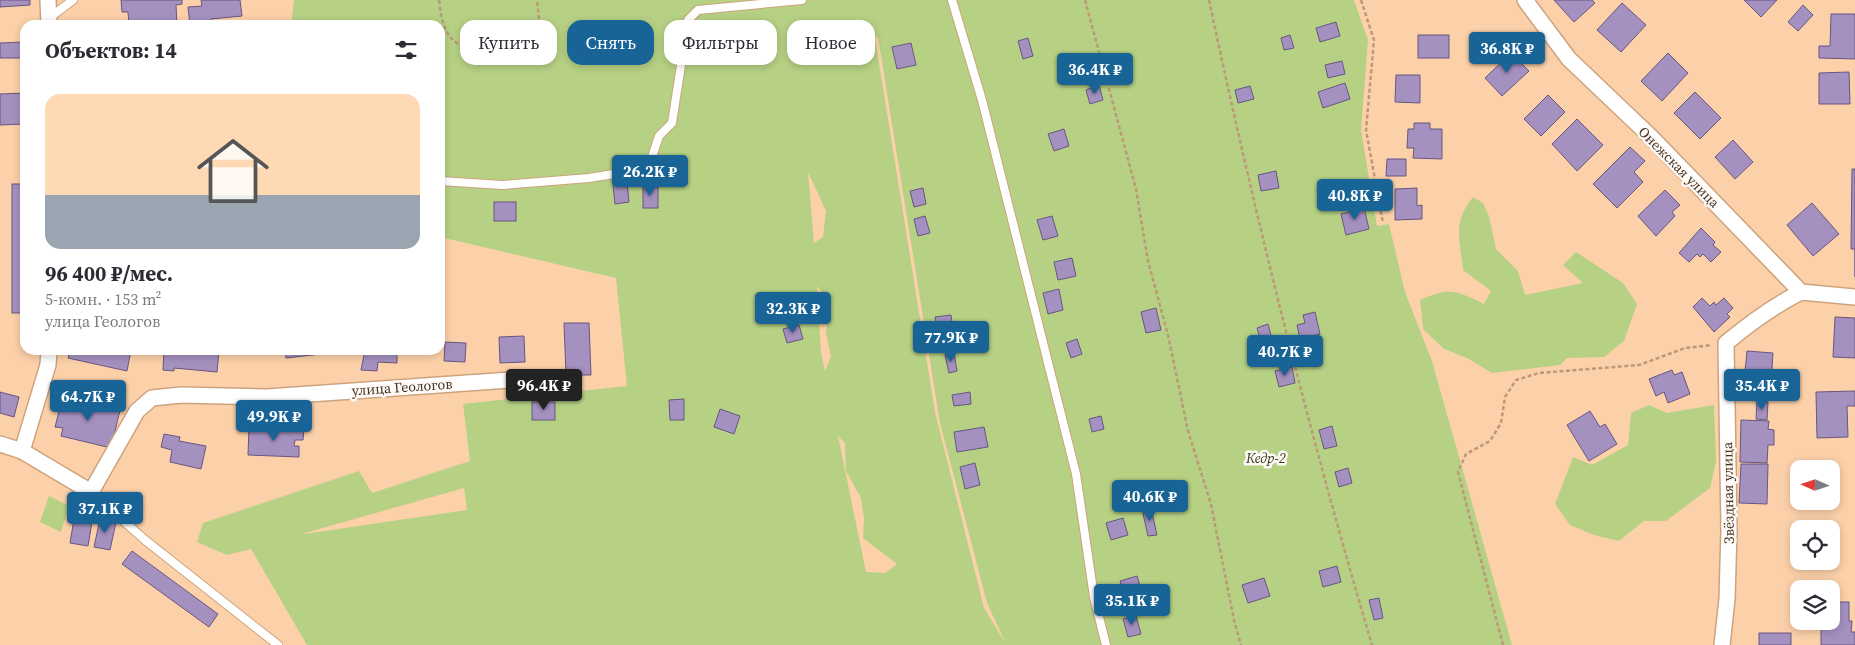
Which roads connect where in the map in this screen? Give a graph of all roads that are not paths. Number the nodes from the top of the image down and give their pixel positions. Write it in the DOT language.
graph roads {
  1 [pos="48,0"];
  2 [pos="73,0"];
  3 [pos="802,0"];
  4 [pos="952,0"];
  5 [pos="1525,0"];
  6 [pos="49,20"];
  7 [pos="51,20"];
  8 [pos="445,181"];
  9 [pos="1801,292"];
  10 [pos="1855,298"];
  11 [pos="49,355"];
  12 [pos="539,378"];
  13 [pos="0,444"];
  14 [pos="22,451"];
  15 [pos="91,492"];
  16 [pos="278,645"];
  17 [pos="1106,645"];
  18 [pos="1722,645"];
  1 -- 6 [label="street"];
  2 -- 7 [label="lane"];
  3 -- 8 [label="lane"];
  4 -- 17 [label="lane"];
  5 -- 9 [label="street, Онежская улица"];
  9 -- 10 [label="street"];
  9 -- 18 [label="street, Звёздная улица"];
  11 -- 14 [label="street"];
  12 -- 15 [label="street, улица Геологов"];
  13 -- 14 [label="street"];
  14 -- 15 [label="street"];
  15 -- 16 [label="lane"];
}
